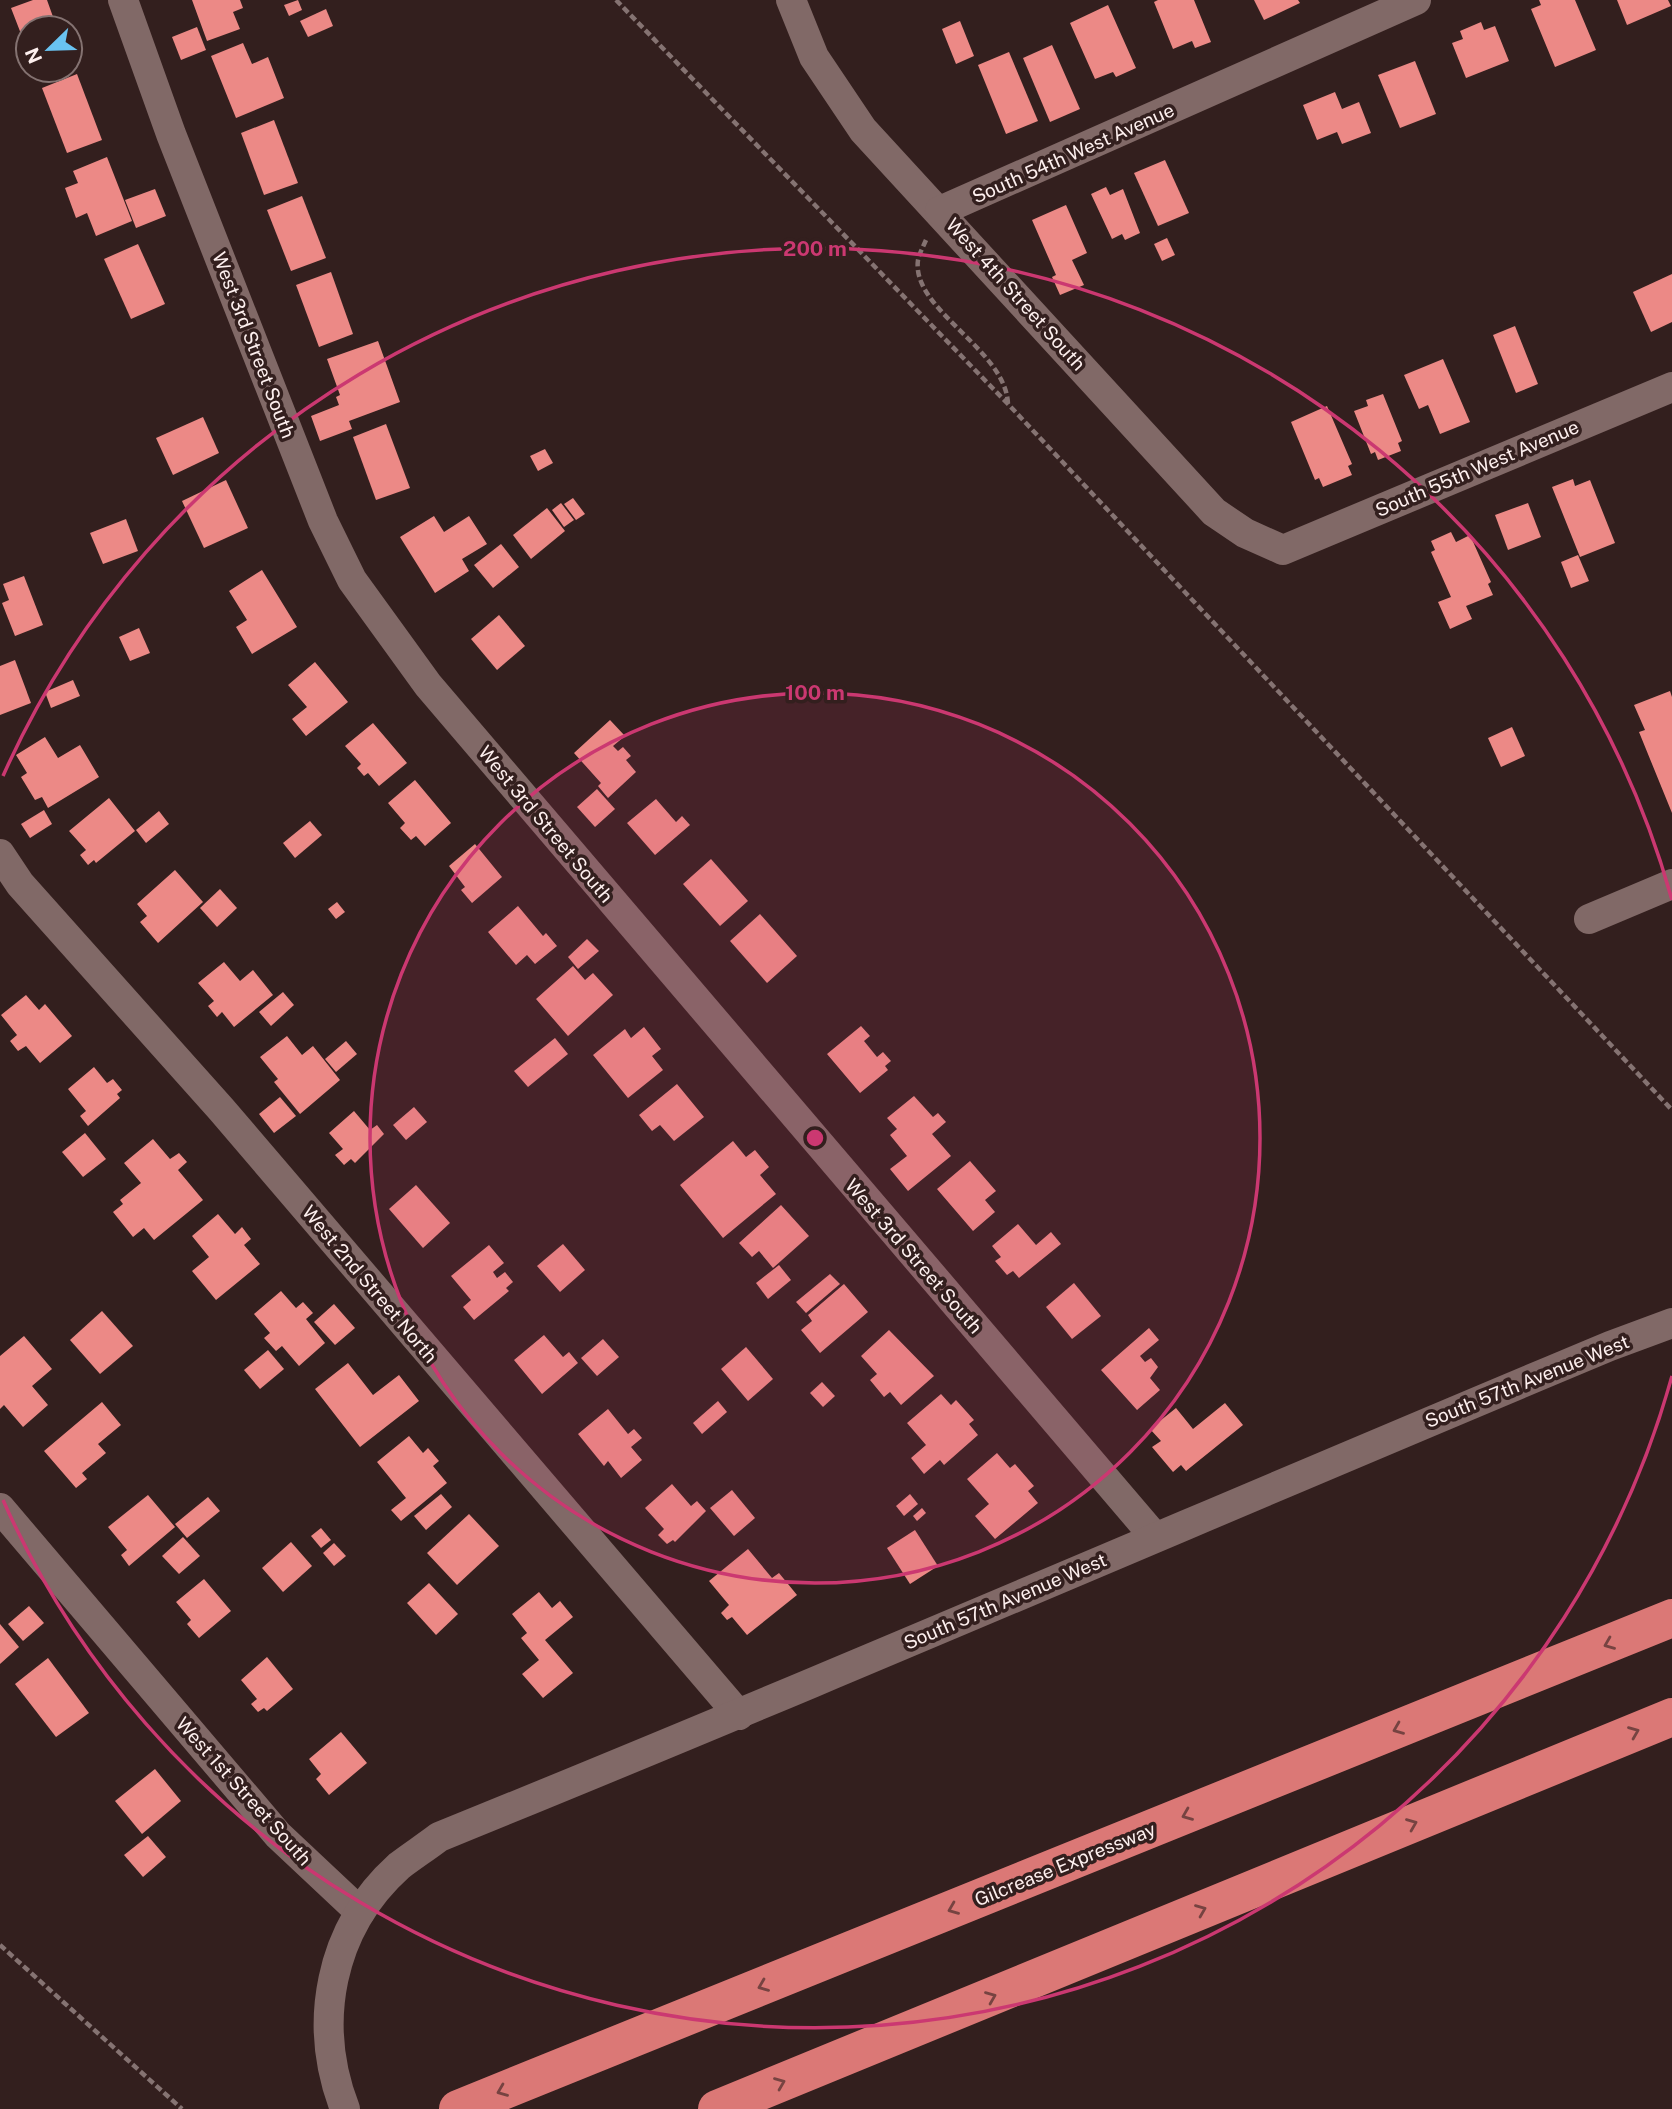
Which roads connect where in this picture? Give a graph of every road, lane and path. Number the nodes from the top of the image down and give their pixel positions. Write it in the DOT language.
graph roads {
  1 [pos="123,0"];
  2 [pos="616,0"];
  3 [pos="791,0"];
  4 [pos="1416,0"];
  5 [pos="940,211"];
  6 [pos="1672,387"];
  7 [pos="1008,404"];
  8 [pos="1283,550"];
  9 [pos="0,854"];
  10 [pos="1672,884"];
  11 [pos="1590,919"];
  12 [pos="1672,1110"];
  13 [pos="1672,1324"];
  14 [pos="0,1508"];
  15 [pos="1154,1536"];
  16 [pos="1672,1618"];
  17 [pos="738,1716"];
  18 [pos="1672,1717"];
  19 [pos="360,1912"];
  20 [pos="0,1945"];
  21 [pos="182,2109"];
  22 [pos="345,2109"];
  23 [pos="458,2109"];
  24 [pos="717,2109"];
  1 -- 15 [label="street, West 3rd Street South"];
  2 -- 7 [label="path"];
  3 -- 5 [label="street, West 4th Street South"];
  4 -- 5 [label="street, South 54th West Avenue"];
  5 -- 7 [label="path"];
  5 -- 8 [label="street, West 4th Street South"];
  6 -- 8 [label="street, South 55th West Avenue"];
  7 -- 12 [label="path"];
  9 -- 17 [label="street, West 2nd Street North"];
  10 -- 11 [label="street"];
  13 -- 15 [label="street, South 57th Avenue West"];
  14 -- 19 [label="street, West 1st Street South"];
  15 -- 17 [label="street, South 57th Avenue West"];
  16 -- 23 [label="highway, Gilcrease Expressway, one-way"];
  17 -- 19 [label="street, South 57th Avenue West"];
  24 -- 18 [label="highway, one-way"];
  19 -- 22 [label="street"];
  20 -- 21 [label="path"];
}
